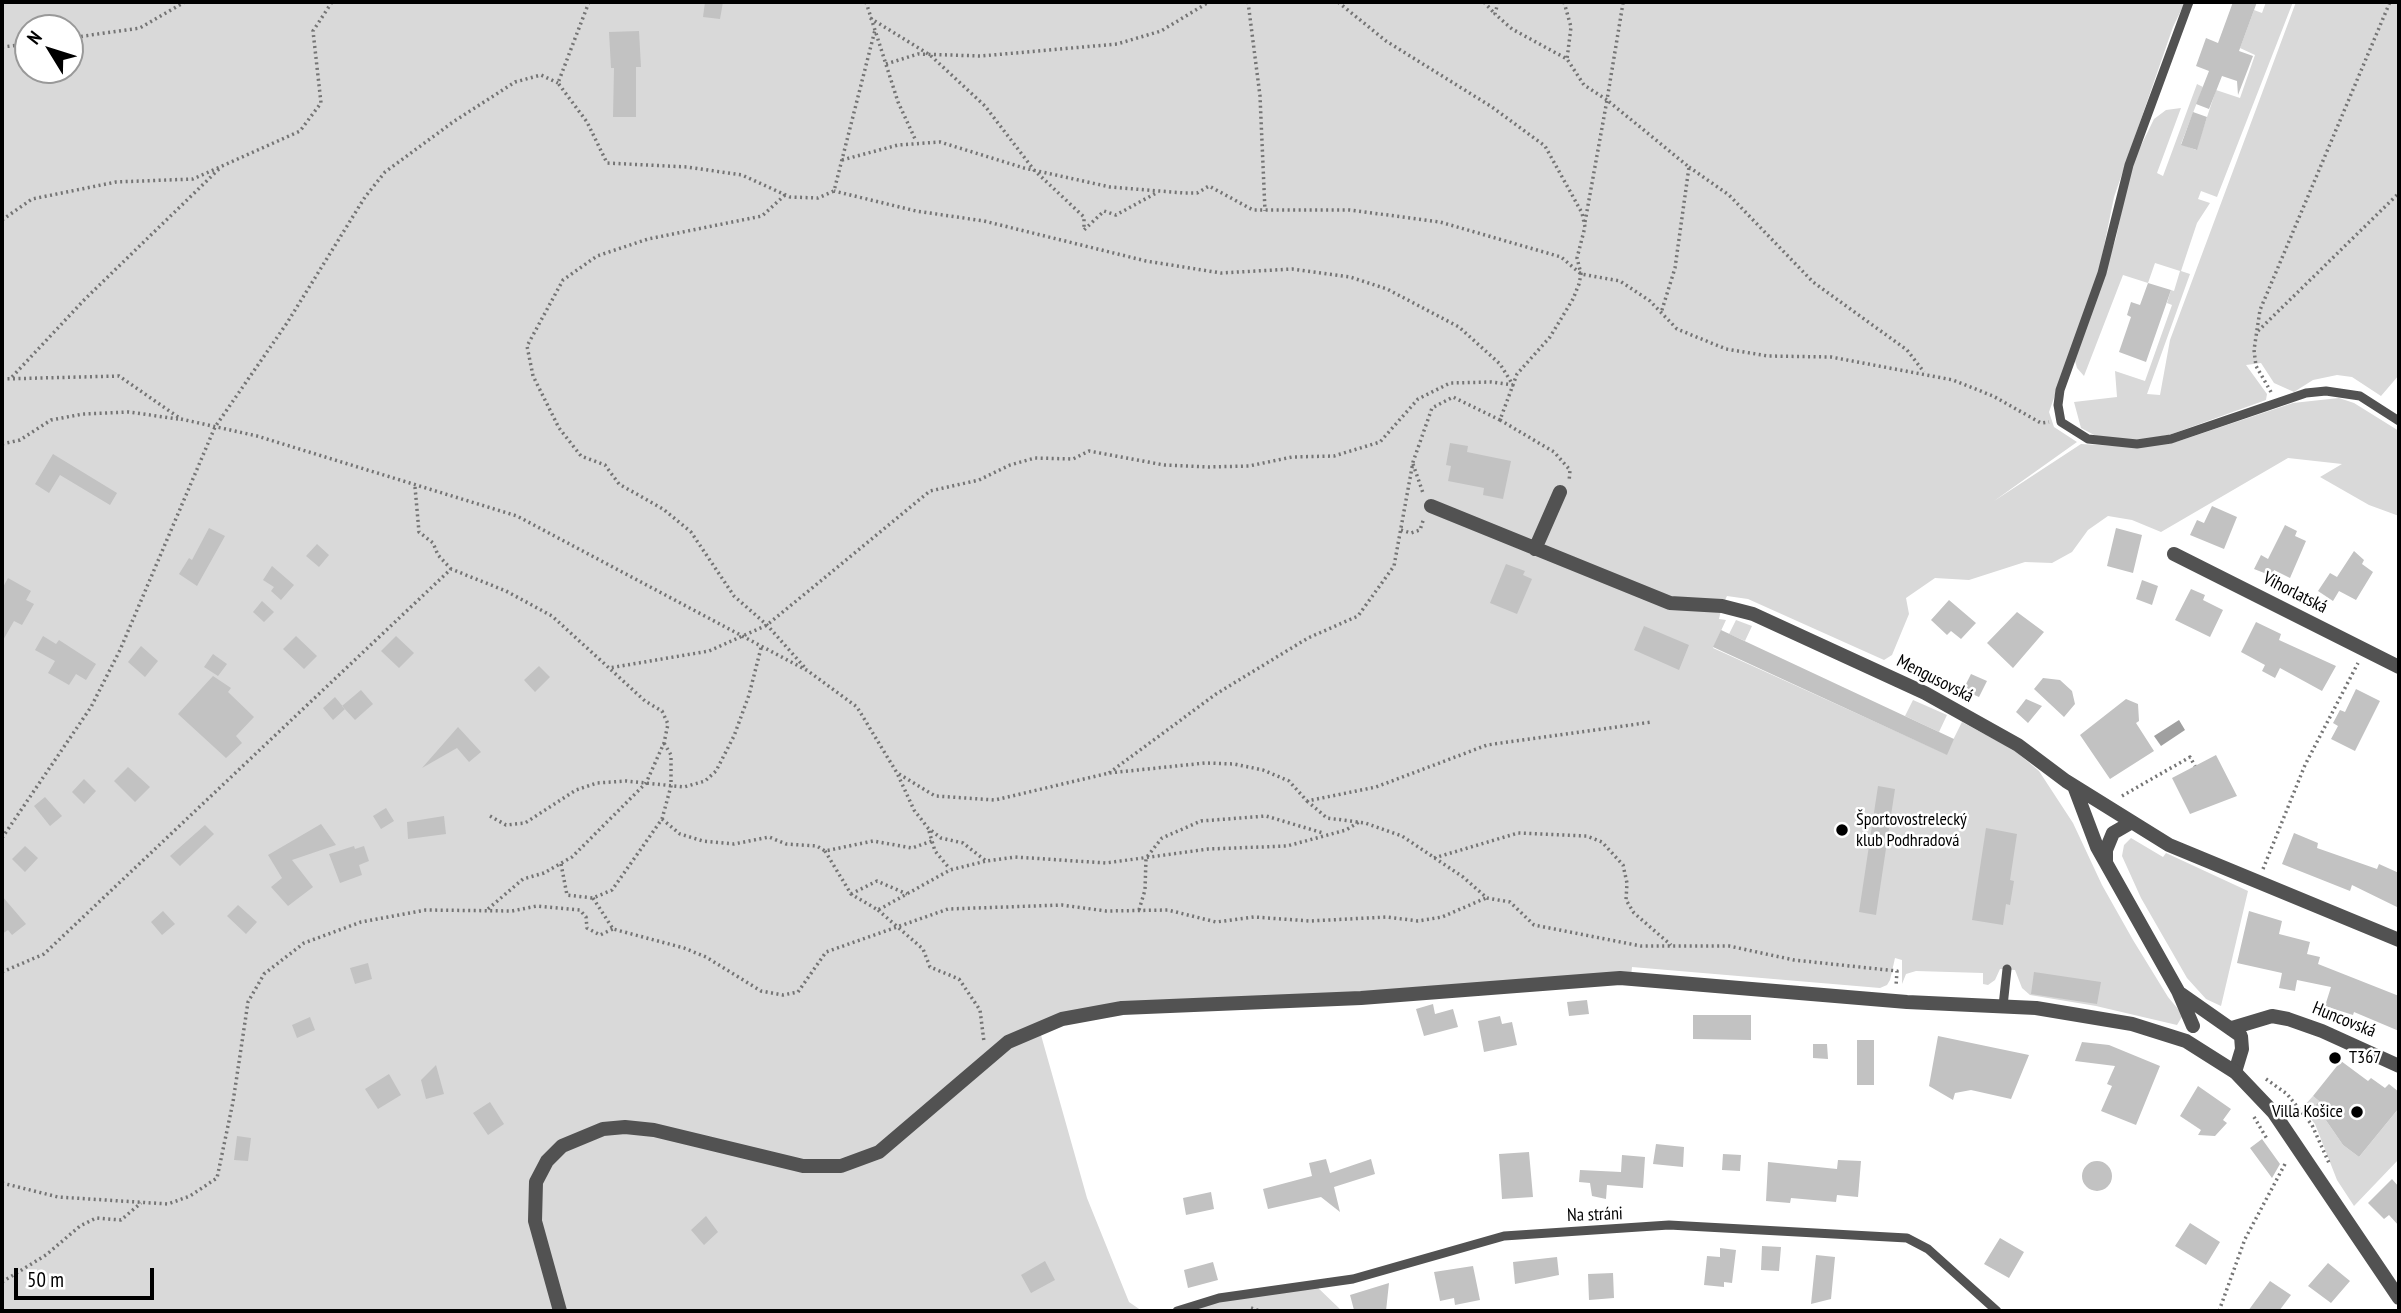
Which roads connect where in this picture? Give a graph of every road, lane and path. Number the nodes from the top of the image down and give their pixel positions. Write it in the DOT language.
graph roads {
  1 [pos="185,2"];
  2 [pos="332,2"];
  3 [pos="589,2"];
  4 [pos="866,2"];
  5 [pos="1209,2"];
  6 [pos="1248,2"];
  7 [pos="1338,2"];
  8 [pos="1484,2"];
  9 [pos="1498,2"];
  10 [pos="1564,2"];
  11 [pos="1620,2"];
  12 [pos="2189,2"];
  13 [pos="2390,2"];
  14 [pos="1495,14"];
  15 [pos="870,18"];
  16 [pos="875,30"];
  17 [pos="84,36"];
  18 [pos="930,54"];
  19 [pos="1567,59"];
  20 [pos="886,64"];
  21 [pos="558,83"];
  22 [pos="1607,100"];
  23 [pos="916,142"];
  24 [pos="842,160"];
  25 [pos="221,166"];
  26 [pos="1689,167"];
  27 [pos="1034,170"];
  28 [pos="834,191"];
  29 [pos="1159,191"];
  30 [pos="2399,193"];
  31 [pos="785,195"];
  32 [pos="1265,211"];
  33 [pos="2,220"];
  34 [pos="1585,227"];
  35 [pos="1581,274"];
  36 [pos="1661,313"];
  37 [pos="2257,333"];
  38 [pos="1925,374"];
  39 [pos="12,377"];
  40 [pos="2,379"];
  41 [pos="1513,385"];
  42 [pos="2280,402"];
  43 [pos="181,419"];
  44 [pos="1500,420"];
  45 [pos="2399,421"];
  46 [pos="2061,422"];
  47 [pos="215,427"];
  48 [pos="2,444"];
  49 [pos="1413,461"];
  50 [pos="415,486"];
  51 [pos="1558,496"];
  52 [pos="1428,510"];
  53 [pos="1401,530"];
  54 [pos="1535,550"];
  55 [pos="2174,554"];
  56 [pos="452,569"];
  57 [pos="767,625"];
  58 [pos="744,638"];
  59 [pos="761,648"];
  60 [pos="2364,650"];
  61 [pos="2399,667"];
  62 [pos="609,668"];
  63 [pos="808,671"];
  64 [pos="1652,722"];
  65 [pos="664,743"];
  66 [pos="2195,766"];
  67 [pos="897,773"];
  68 [pos="1109,773"];
  69 [pos="646,783"];
  70 [pos="671,786"];
  71 [pos="2074,786"];
  72 [pos="1307,801"];
  73 [pos="2105,805"];
  74 [pos="490,816"];
  75 [pos="662,819"];
  76 [pos="1359,822"];
  77 [pos="2132,822"];
  78 [pos="928,828"];
  79 [pos="1324,834"];
  80 [pos="2,838"];
  81 [pos="932,842"];
  82 [pos="825,851"];
  83 [pos="1146,858"];
  84 [pos="1434,858"];
  85 [pos="986,861"];
  86 [pos="561,864"];
  87 [pos="2106,864"];
  88 [pos="950,870"];
  89 [pos="2257,884"];
  90 [pos="851,894"];
  91 [pos="907,894"];
  92 [pos="593,898"];
  93 [pos="1487,898"];
  94 [pos="487,909"];
  95 [pos="877,910"];
  96 [pos="1139,911"];
  97 [pos="895,927"];
  98 [pos="612,929"];
  99 [pos="2399,940"];
  100 [pos="1673,946"];
  101 [pos="2007,969"];
  102 [pos="2,972"];
  103 [pos="2178,991"];
  104 [pos="1908,1002"];
  105 [pos="2003,1006"];
  106 [pos="2209,1016"];
  107 [pos="2272,1016"];
  108 [pos="2193,1026"];
  109 [pos="2232,1028"];
  110 [pos="2186,1041"];
  111 [pos="2242,1049"];
  112 [pos="986,1058"];
  113 [pos="2399,1066"];
  114 [pos="2235,1072"];
  115 [pos="2252,1077"];
  116 [pos="2287,1094"];
  117 [pos="2253,1115"];
  118 [pos="2267,1139"];
  119 [pos="2285,1164"];
  120 [pos="2,1183"];
  121 [pos="142,1203"];
  122 [pos="2,1282"];
  123 [pos="2399,1298"];
  124 [pos="560,1311"];
  125 [pos="1177,1311"];
  126 [pos="1997,1311"];
  127 [pos="2219,1311"];
  1 -- 17 [label="path"];
  2 -- 25 [label="path"];
  3 -- 21 [label="path"];
  4 -- 15 [label="path"];
  5 -- 18 [label="path"];
  6 -- 32 [label="path"];
  7 -- 34 [label="path"];
  8 -- 14 [label="path"];
  9 -- 14 [label="path"];
  10 -- 19 [label="path"];
  11 -- 22 [label="path"];
  12 -- 46 [label="lane"];
  13 -- 37 [label="path"];
  14 -- 19 [label="path"];
  15 -- 16 [label="path"];
  15 -- 18 [label="path"];
  16 -- 20 [label="path"];
  16 -- 24 [label="path"];
  18 -- 20 [label="path"];
  18 -- 27 [label="path"];
  19 -- 22 [label="path"];
  20 -- 23 [label="path"];
  21 -- 31 [label="path"];
  21 -- 47 [label="path"];
  22 -- 26 [label="path"];
  22 -- 34 [label="path"];
  23 -- 24 [label="path"];
  23 -- 27 [label="path"];
  24 -- 28 [label="path"];
  25 -- 33 [label="path"];
  25 -- 39 [label="path"];
  26 -- 36 [label="path"];
  26 -- 38 [label="path"];
  27 -- 29 [label="path"];
  27 -- 29 [label="path"];
  28 -- 31 [label="path"];
  28 -- 41 [label="path"];
  29 -- 32 [label="path"];
  30 -- 37 [label="path"];
  31 -- 57 [label="path"];
  32 -- 35 [label="path"];
  34 -- 35 [label="path"];
  35 -- 36 [label="path"];
  35 -- 41 [label="path"];
  36 -- 38 [label="path"];
  37 -- 42 [label="path"];
  38 -- 46 [label="path"];
  39 -- 40 [label="path"];
  39 -- 43 [label="path"];
  41 -- 44 [label="path"];
  41 -- 57 [label="path"];
  42 -- 45 [label="lane"];
  42 -- 46 [label="lane"];
  43 -- 47 [label="path"];
  43 -- 48 [label="path"];
  44 -- 49 [label="path"];
  44 -- 51 [label="path"];
  47 -- 50 [label="path"];
  47 -- 80 [label="path"];
  49 -- 52 [label="path"];
  49 -- 53 [label="path"];
  50 -- 56 [label="path"];
  50 -- 58 [label="path"];
  51 -- 54 [label="street"];
  52 -- 53 [label="path"];
  52 -- 54 [label="street, Mengusovská"];
  53 -- 68 [label="path"];
  54 -- 71 [label="street, Mengusovská"];
  55 -- 60 [label="street, Vihorlatská"];
  56 -- 62 [label="path"];
  56 -- 102 [label="path"];
  57 -- 58 [label="path"];
  57 -- 63 [label="path"];
  58 -- 59 [label="path"];
  58 -- 62 [label="path"];
  59 -- 63 [label="path"];
  59 -- 70 [label="path"];
  60 -- 61 [label="street, Vihorlatská"];
  60 -- 89 [label="path"];
  62 -- 65 [label="path"];
  63 -- 67 [label="path"];
  64 -- 72 [label="path"];
  65 -- 69 [label="path"];
  65 -- 70 [label="path"];
  66 -- 73 [label="path"];
  67 -- 68 [label="path"];
  67 -- 78 [label="path"];
  68 -- 72 [label="path"];
  69 -- 70 [label="path"];
  69 -- 74 [label="path"];
  69 -- 86 [label="path"];
  70 -- 75 [label="path"];
  71 -- 73 [label="street, Mengusovská"];
  71 -- 87 [label="street"];
  72 -- 76 [label="path"];
  73 -- 77 [label="street, Mengusovská"];
  75 -- 82 [label="path"];
  75 -- 92 [label="path"];
  76 -- 79 [label="path"];
  76 -- 84 [label="path"];
  77 -- 87 [label="street"];
  77 -- 89 [label="street, Mengusovská"];
  78 -- 81 [label="path"];
  78 -- 85 [label="path"];
  79 -- 83 [label="path"];
  79 -- 83 [label="path"];
  81 -- 82 [label="path"];
  81 -- 88 [label="path"];
  82 -- 90 [label="path"];
  83 -- 85 [label="path"];
  83 -- 96 [label="path"];
  84 -- 93 [label="path"];
  84 -- 100 [label="path"];
  85 -- 88 [label="path"];
  86 -- 92 [label="path"];
  86 -- 94 [label="path"];
  87 -- 103 [label="street"];
  88 -- 91 [label="path"];
  89 -- 99 [label="street, Mengusovská"];
  90 -- 91 [label="path"];
  90 -- 95 [label="path"];
  91 -- 95 [label="path"];
  92 -- 98 [label="path"];
  93 -- 96 [label="path"];
  93 -- 100 [label="path"];
  94 -- 98 [label="path"];
  94 -- 121 [label="path"];
  95 -- 97 [label="path"];
  96 -- 97 [label="path"];
  97 -- 98 [label="path"];
  97 -- 112 [label="path"];
  100 -- 104 [label="path"];
  101 -- 105 [label="lane"];
  103 -- 106 [label="street"];
  103 -- 108 [label="street"];
  104 -- 105 [label="street"];
  104 -- 112 [label="street"];
  105 -- 110 [label="street"];
  106 -- 108 [label="street"];
  106 -- 109 [label="street"];
  107 -- 109 [label="street"];
  107 -- 111 [label="street"];
  107 -- 113 [label="street, Huncovská"];
  108 -- 110 [label="street"];
  109 -- 111 [label="street"];
  110 -- 114 [label="street"];
  111 -- 114 [label="street"];
  112 -- 124 [label="street"];
  114 -- 115 [label="street"];
  115 -- 116 [label="path"];
  115 -- 123 [label="street"];
  117 -- 118 [label="path"];
  119 -- 127 [label="path"];
  120 -- 121 [label="path"];
  121 -- 122 [label="path"];
  125 -- 126 [label="lane, Na stráni"];
}
